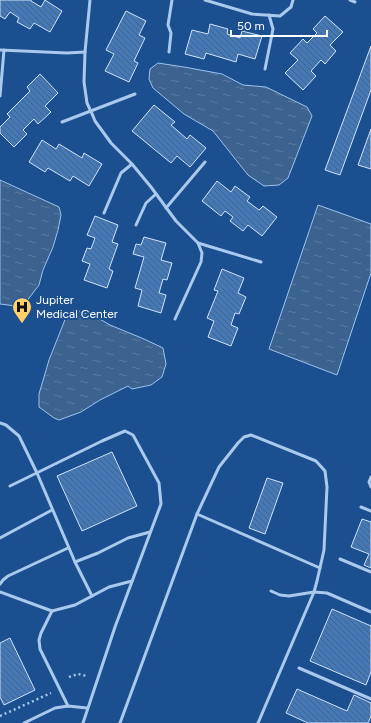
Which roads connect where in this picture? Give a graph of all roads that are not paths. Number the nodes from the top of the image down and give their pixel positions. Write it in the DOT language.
graph roads {
  1 [pos="90,0"];
  2 [pos="172,0"];
  3 [pos="205,0"];
  4 [pos="293,0"];
  5 [pos="350,0"];
  6 [pos="355,2"];
  7 [pos="269,15"];
  8 [pos="2,50"];
  9 [pos="85,52"];
  10 [pos="169,52"];
  11 [pos="265,69"];
  12 [pos="135,94"];
  13 [pos="0,96"];
  14 [pos="91,111"];
  15 [pos="62,122"];
  16 [pos="205,162"];
  17 [pos="132,164"];
  18 [pos="156,194"];
  19 [pos="166,208"];
  20 [pos="104,213"];
  21 [pos="136,225"];
  22 [pos="198,243"];
  23 [pos="261,262"];
  24 [pos="175,319"];
  25 [pos="0,423"];
  26 [pos="37,473"];
  27 [pos="371,477"];
  28 [pos="10,486"];
  29 [pos="371,487"];
  30 [pos="361,507"];
  31 [pos="52,510"];
  32 [pos="371,511"];
  33 [pos="197,514"];
  34 [pos="150,532"];
  35 [pos="0,538"];
  36 [pos="68,548"];
  37 [pos="340,559"];
  38 [pos="75,562"];
  39 [pos="320,568"];
  40 [pos="371,572"];
  41 [pos="132,581"];
  42 [pos="0,584"];
  43 [pos="0,592"];
  44 [pos="271,592"];
  45 [pos="314,592"];
  46 [pos="92,596"];
  47 [pos="52,611"];
  48 [pos="371,612"];
  49 [pos="299,668"];
  50 [pos="371,699"];
  51 [pos="68,706"];
  52 [pos="88,708"];
  53 [pos="24,723"];
  54 [pos="83,723"];
  55 [pos="120,723"];
  56 [pos="258,723"];
  1 -- 9 [label="lane"];
  2 -- 10 [label="lane"];
  3 -- 7 [label="lane"];
  4 -- 7 [label="lane"];
  5 -- 6 [label="lane"];
  7 -- 11 [label="lane"];
  8 -- 9 [label="lane"];
  8 -- 13 [label="lane"];
  9 -- 14 [label="lane"];
  12 -- 14 [label="lane"];
  14 -- 15 [label="lane"];
  14 -- 17 [label="lane"];
  16 -- 19 [label="lane"];
  17 -- 18 [label="lane"];
  17 -- 20 [label="lane"];
  18 -- 19 [label="lane"];
  18 -- 21 [label="lane"];
  19 -- 22 [label="lane"];
  22 -- 23 [label="lane"];
  22 -- 24 [label="lane"];
  25 -- 26 [label="lane"];
  26 -- 28 [label="lane"];
  26 -- 31 [label="lane"];
  26 -- 34 [label="lane"];
  27 -- 29 [label="lane"];
  30 -- 32 [label="lane"];
  31 -- 35 [label="lane"];
  31 -- 36 [label="lane"];
  33 -- 39 [label="lane"];
  33 -- 39 [label="lane"];
  33 -- 55 [label="lane"];
  34 -- 38 [label="lane"];
  34 -- 41 [label="lane"];
  36 -- 38 [label="lane"];
  36 -- 42 [label="lane"];
  37 -- 40 [label="lane"];
  38 -- 46 [label="lane"];
  39 -- 45 [label="lane"];
  41 -- 46 [label="lane"];
  41 -- 52 [label="lane"];
  43 -- 47 [label="lane"];
  44 -- 45 [label="lane"];
  45 -- 48 [label="lane"];
  45 -- 56 [label="lane"];
  46 -- 47 [label="lane"];
  47 -- 51 [label="lane"];
  49 -- 50 [label="lane"];
  51 -- 52 [label="lane"];
  51 -- 53 [label="lane"];
  52 -- 54 [label="lane"];
}
